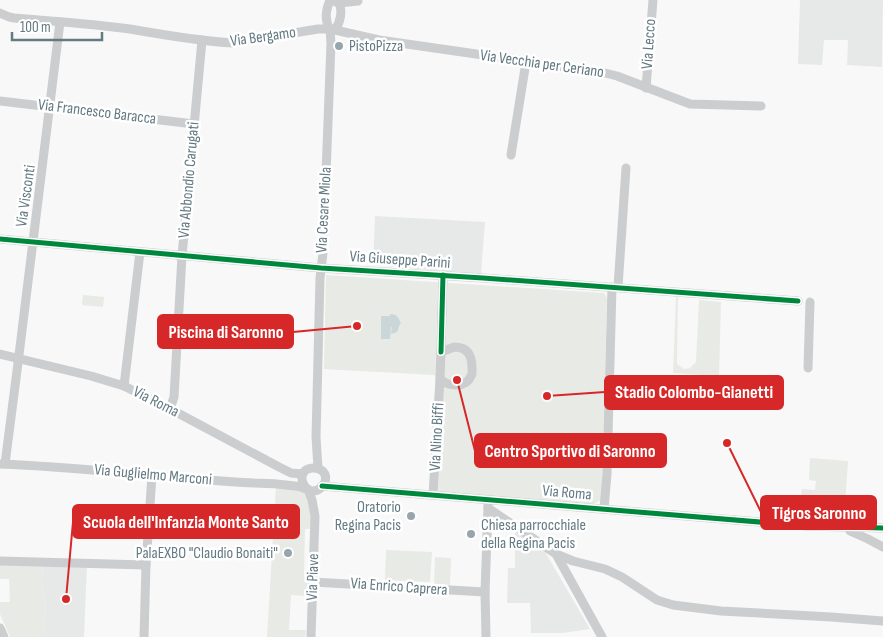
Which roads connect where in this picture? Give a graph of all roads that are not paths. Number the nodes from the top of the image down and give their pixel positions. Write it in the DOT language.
graph roads {
  1 [pos="653,0"];
  2 [pos="358,1"];
  3 [pos="334,2"];
  4 [pos="0,13"];
  5 [pos="60,22"];
  6 [pos="333,26"];
  7 [pos="202,40"];
  8 [pos="526,62"];
  9 [pos="646,88"];
  10 [pos="0,100"];
  11 [pos="761,106"];
  12 [pos="49,107"];
  13 [pos="194,124"];
  14 [pos="511,154"];
  15 [pos="626,168"];
  16 [pos="0,239"];
  17 [pos="32,242"];
  18 [pos="140,252"];
  19 [pos="182,256"];
  20 [pos="321,268"];
  21 [pos="443,275"];
  22 [pos="615,287"];
  23 [pos="798,301"];
  24 [pos="810,302"];
  25 [pos="441,352"];
  26 [pos="0,354"];
  27 [pos="18,358"];
  28 [pos="808,368"];
  29 [pos="440,379"];
  30 [pos="124,386"];
  31 [pos="170,409"];
  32 [pos="2,464"];
  33 [pos="314,468"];
  34 [pos="303,474"];
  35 [pos="152,475"];
  36 [pos="322,485"];
  37 [pos="307,489"];
  38 [pos="433,495"];
  39 [pos="488,504"];
  40 [pos="604,509"];
  41 [pos="315,516"];
  42 [pos="818,527"];
  43 [pos="883,528"];
  44 [pos="850,531"];
  45 [pos="883,533"];
  46 [pos="883,547"];
  47 [pos="556,554"];
  48 [pos="0,561"];
  49 [pos="146,565"];
  50 [pos="313,582"];
  51 [pos="485,592"];
  52 [pos="883,621"];
  53 [pos="0,628"];
  54 [pos="4,637"];
  55 [pos="144,637"];
  56 [pos="311,637"];
  57 [pos="486,637"];
  58 [pos="602,637"];
  1 -- 9 [label="street, Via Lecco"];
  2 -- 3 [label="street, Via Bergamo"];
  2 -- 6 [label="street, Via Bergamo"];
  3 -- 6 [label="street"];
  3 -- 6 [label="street"];
  4 -- 5 [label="street, Via Bergamo"];
  5 -- 7 [label="street, Via Bergamo"];
  5 -- 12 [label="street, Via Visconti"];
  6 -- 7 [label="street, Via Bergamo"];
  6 -- 8 [label="street, Via Vecchia per Ceriano"];
  6 -- 20 [label="street, Via Cesare Miola"];
  7 -- 13 [label="street, Via Abbondio Carugati"];
  8 -- 9 [label="street, Via Vecchia per Ceriano"];
  8 -- 14 [label="street"];
  9 -- 11 [label="street, Via Vecchia per Ceriano"];
  10 -- 12 [label="street, Via Francesco Baracca"];
  12 -- 13 [label="street, Via Francesco Baracca"];
  12 -- 17 [label="street, Via Visconti"];
  13 -- 19 [label="street, Via Abbondio Carugati"];
  15 -- 22 [label="street"];
  16 -- 17 [label="street, Via Giuseppe Parini"];
  17 -- 18 [label="street, Via Giuseppe Parini"];
  17 -- 27 [label="street, Via Visconti"];
  18 -- 19 [label="street, Via Giuseppe Parini"];
  18 -- 30 [label="street"];
  19 -- 20 [label="street, Via Giuseppe Parini"];
  19 -- 31 [label="street, Via Abbondio Carugati"];
  20 -- 21 [label="street, Via Giuseppe Parini"];
  20 -- 33 [label="street, Via Cesare Miola"];
  21 -- 22 [label="street, Via Giuseppe Parini"];
  21 -- 25 [label="street, Via Nino Biffi"];
  22 -- 23 [label="street, Via Giuseppe Parini"];
  22 -- 40 [label="street"];
  24 -- 28 [label="street"];
  25 -- 29 [label="street, Via Nino Biffi"];
  25 -- 29 [label="street, Via Nino Biffi"];
  26 -- 27 [label="street, Via Roma"];
  27 -- 30 [label="street, Via Roma"];
  27 -- 32 [label="street, Via Visconti"];
  29 -- 38 [label="street, Via Nino Biffi"];
  30 -- 31 [label="street, Via Roma"];
  31 -- 34 [label="street, Via Roma"];
  32 -- 35 [label="street, Via Guglielmo Marconi"];
  33 -- 34 [label="street"];
  33 -- 36 [label="street"];
  34 -- 37 [label="street"];
  35 -- 37 [label="street, Via Guglielmo Marconi"];
  35 -- 49 [label="street"];
  36 -- 37 [label="street"];
  36 -- 38 [label="street, Via Roma"];
  36 -- 41 [label="street, Via Piave"];
  37 -- 41 [label="street, Via Piave"];
  38 -- 39 [label="street, Via Roma"];
  39 -- 40 [label="street, Via Roma"];
  39 -- 47 [label="street"];
  39 -- 51 [label="street"];
  40 -- 42 [label="street, Via Roma"];
  41 -- 50 [label="street, Via Piave"];
  42 -- 43 [label="street"];
  42 -- 44 [label="street"];
  44 -- 45 [label="street"];
  44 -- 46 [label="street"];
  47 -- 52 [label="street"];
  47 -- 58 [label="street"];
  48 -- 49 [label="street"];
  49 -- 55 [label="street"];
  50 -- 51 [label="street, Via Enrico Caprera"];
  50 -- 56 [label="street, Via Piave"];
  51 -- 57 [label="street"];
  53 -- 54 [label="street"];
}
